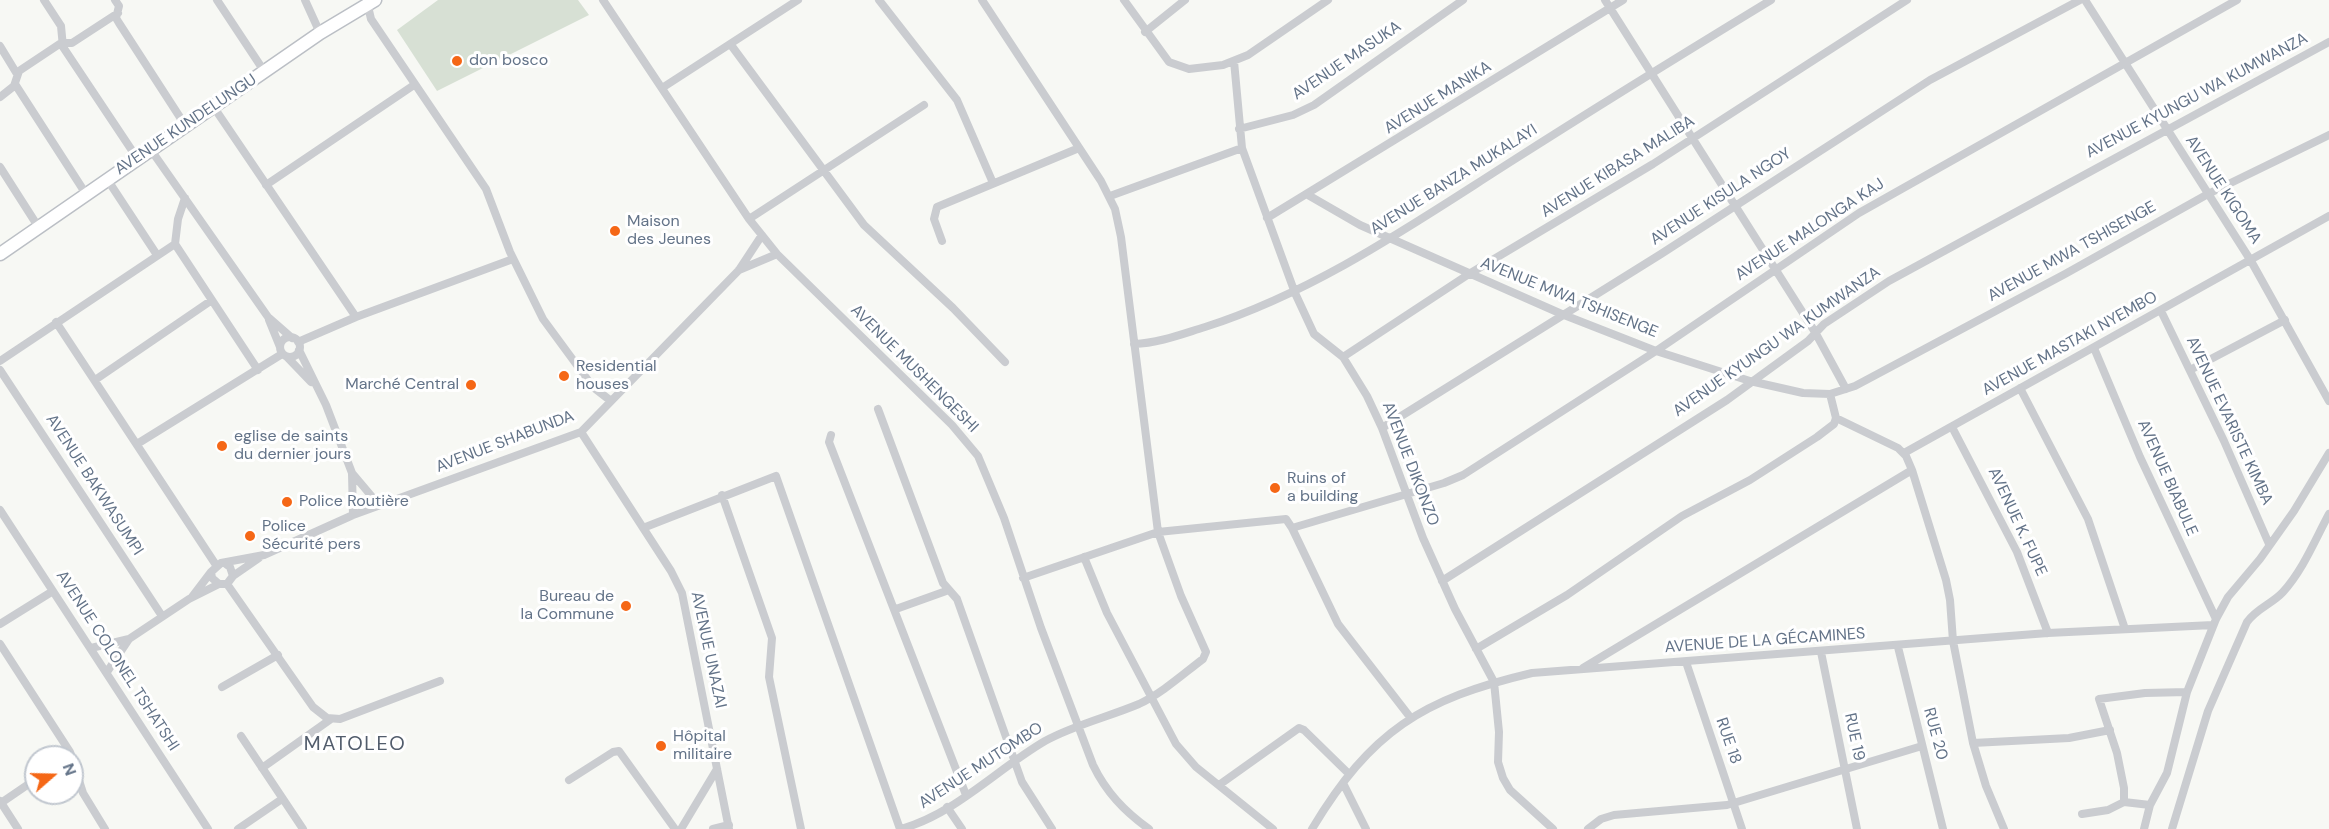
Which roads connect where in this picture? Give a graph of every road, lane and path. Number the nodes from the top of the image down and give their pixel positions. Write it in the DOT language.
graph roads {
  1 [pos="45,0"];
  2 [pos="115,0"];
  3 [pos="217,0"];
  4 [pos="305,0"];
  5 [pos="603,0"];
  6 [pos="798,0"];
  7 [pos="879,0"];
  8 [pos="982,0"];
  9 [pos="1124,0"];
  10 [pos="1185,0"];
  11 [pos="1328,0"];
  12 [pos="1463,0"];
  13 [pos="1605,0"];
  14 [pos="1623,0"];
  15 [pos="1771,0"];
  16 [pos="1907,0"];
  17 [pos="2080,0"];
  18 [pos="2085,0"];
  19 [pos="2237,0"];
  20 [pos="369,2"];
  21 [pos="1610,9"];
  22 [pos="118,13"];
  23 [pos="1145,32"];
  24 [pos="320,33"];
  25 [pos="2329,42"];
  26 [pos="61,43"];
  27 [pos="731,45"];
  28 [pos="0,46"];
  29 [pos="1234,61"];
  30 [pos="2124,63"];
  31 [pos="264,71"];
  32 [pos="1650,73"];
  33 [pos="17,74"];
  34 [pos="15,84"];
  35 [pos="414,85"];
  36 [pos="662,88"];
  37 [pos="0,97"];
  38 [pos="924,105"];
  39 [pos="213,106"];
  40 [pos="185,125"];
  41 [pos="1239,129"];
  42 [pos="2166,129"];
  43 [pos="2329,135"];
  44 [pos="1692,139"];
  45 [pos="1079,148"];
  46 [pos="1242,148"];
  47 [pos="151,150"];
  48 [pos="137,158"];
  49 [pos="0,167"];
  50 [pos="822,170"];
  51 [pos="107,179"];
  52 [pos="993,183"];
  53 [pos="266,185"];
  54 [pos="86,194"];
  55 [pos="2208,194"];
  56 [pos="1308,195"];
  57 [pos="1110,196"];
  58 [pos="185,198"];
  59 [pos="1733,206"];
  60 [pos="2329,216"];
  61 [pos="1267,218"];
  62 [pos="749,219"];
  63 [pos="39,228"];
  64 [pos="762,235"];
  65 [pos="1392,237"];
  66 [pos="942,241"];
  67 [pos="175,244"];
  68 [pos="0,254"];
  69 [pos="777,254"];
  70 [pos="157,255"];
  71 [pos="513,259"];
  72 [pos="2251,261"];
  73 [pos="1775,269"];
  74 [pos="739,270"];
  75 [pos="1469,274"];
  76 [pos="1295,293"];
  77 [pos="212,300"];
  78 [pos="2161,311"];
  79 [pos="1564,315"];
  80 [pos="268,317"];
  81 [pos="356,317"];
  82 [pos="2284,320"];
  83 [pos="56,322"];
  84 [pos="1815,332"];
  85 [pos="297,343"];
  86 [pos="1134,344"];
  87 [pos="2094,348"];
  88 [pos="1656,351"];
  89 [pos="283,353"];
  90 [pos="1343,357"];
  91 [pos="0,361"];
  92 [pos="1005,362"];
  93 [pos="0,370"];
  94 [pos="258,370"];
  95 [pos="2190,370"];
  96 [pos="95,380"];
  97 [pos="1750,381"];
  98 [pos="315,386"];
  99 [pos="2020,388"];
  100 [pos="1846,389"];
  101 [pos="1830,394"];
  102 [pos="612,401"];
  103 [pos="2329,401"];
  104 [pos="878,409"];
  105 [pos="1836,418"];
  106 [pos="1952,427"];
  107 [pos="1382,428"];
  108 [pos="581,432"];
  109 [pos="831,435"];
  110 [pos="137,444"];
  111 [pos="1904,453"];
  112 [pos="2329,453"];
  113 [pos="1912,470"];
  114 [pos="352,473"];
  115 [pos="1406,492"];
  116 [pos="722,495"];
  117 [pos="379,505"];
  118 [pos="0,510"];
  119 [pos="2329,514"];
  120 [pos="353,515"];
  121 [pos="643,528"];
  122 [pos="1292,528"];
  123 [pos="1158,532"];
  124 [pos="2269,544"];
  125 [pos="264,555"];
  126 [pos="1084,557"];
  127 [pos="226,564"];
  128 [pos="213,569"];
  129 [pos="1023,578"];
  130 [pos="1442,580"];
  131 [pos="226,581"];
  132 [pos="949,590"];
  133 [pos="53,591"];
  134 [pos="189,599"];
  135 [pos="896,609"];
  136 [pos="162,616"];
  137 [pos="2214,622"];
  138 [pos="0,624"];
  139 [pos="2125,629"];
  140 [pos="2048,633"];
  141 [pos="129,639"];
  142 [pos="1953,641"];
  143 [pos="0,644"];
  144 [pos="1898,647"];
  145 [pos="91,648"];
  146 [pos="1476,649"];
  147 [pos="1821,652"];
  148 [pos="278,654"];
  149 [pos="1686,662"];
  150 [pos="1581,669"];
  151 [pos="107,672"];
  152 [pos="440,681"];
  153 [pos="1494,682"];
  154 [pos="222,687"];
  155 [pos="2187,693"];
  156 [pos="1151,698"];
  157 [pos="1410,717"];
  158 [pos="331,719"];
  159 [pos="1078,728"];
  160 [pos="2110,730"];
  161 [pos="241,736"];
  162 [pos="1973,743"];
  163 [pos="63,745"];
  164 [pos="1922,746"];
  165 [pos="1014,759"];
  166 [pos="262,768"];
  167 [pos="1845,768"];
  168 [pos="717,769"];
  169 [pos="1349,774"];
  170 [pos="569,780"];
  171 [pos="1343,783"];
  172 [pos="1219,785"];
  173 [pos="24,787"];
  174 [pos="966,795"];
  175 [pos="84,796"];
  176 [pos="282,799"];
  177 [pos="0,802"];
  178 [pos="2124,802"];
  179 [pos="1733,804"];
  180 [pos="2150,805"];
  181 [pos="947,807"];
  182 [pos="2082,814"];
  183 [pos="4,816"];
  184 [pos="729,827"];
  185 [pos="18,829"];
  186 [pos="105,829"];
  187 [pos="208,829"];
  188 [pos="238,829"];
  189 [pos="303,829"];
  190 [pos="675,829"];
  191 [pos="681,829"];
  192 [pos="714,829"];
  193 [pos="801,829"];
  194 [pos="900,829"];
  195 [pos="962,829"];
  196 [pos="1052,829"];
  197 [pos="1149,829"];
  198 [pos="1273,829"];
  199 [pos="1312,829"];
  200 [pos="1366,829"];
  201 [pos="1553,829"];
  202 [pos="1588,829"];
  203 [pos="1742,829"];
  204 [pos="1857,829"];
  205 [pos="1943,829"];
  206 [pos="2004,829"];
  207 [pos="2144,829"];
  208 [pos="2172,829"];
  1 -- 26 [label="street"];
  2 -- 22 [label="street"];
  3 -- 31 [label="street"];
  4 -- 24 [label="street"];
  5 -- 36 [label="street, AVENUE MUSHENGESHI"];
  6 -- 27 [label="street"];
  7 -- 52 [label="street"];
  8 -- 45 [label="street"];
  9 -- 23 [label="street"];
  10 -- 23 [label="street"];
  11 -- 29 [label="street"];
  12 -- 41 [label="street, AVENUE MASUKA"];
  13 -- 21 [label="street"];
  14 -- 21 [label="street, AVENUE MANIKA"];
  15 -- 32 [label="street, AVENUE BANZA MUKALAYI"];
  16 -- 44 [label="street, AVENUE KIBASA MALIBA"];
  17 -- 59 [label="street, AVENUE KISULA NGOY"];
  18 -- 30 [label="street, AVENUE KIGOMA"];
  19 -- 30 [label="street, AVENUE MALONGA KAJ"];
  20 -- 24 [label="street, AVENUE KUNDELUNGU"];
  20 -- 35 [label="street"];
  21 -- 32 [label="street"];
  21 -- 56 [label="street, AVENUE MANIKA"];
  22 -- 26 [label="street"];
  22 -- 40 [label="street"];
  23 -- 29 [label="street"];
  24 -- 31 [label="street, AVENUE KUNDELUNGU"];
  25 -- 42 [label="street, AVENUE KYUNGU WA KUMWANZA"];
  26 -- 33 [label="street"];
  26 -- 48 [label="street"];
  27 -- 36 [label="street"];
  27 -- 50 [label="street"];
  28 -- 33 [label="street"];
  29 -- 41 [label="street, AVENUE DIKONZO"];
  30 -- 42 [label="street, AVENUE KIGOMA"];
  30 -- 73 [label="street, AVENUE MALONGA KAJ"];
  31 -- 39 [label="street, AVENUE KUNDELUNGU"];
  32 -- 44 [label="street"];
  32 -- 65 [label="street, AVENUE BANZA MUKALAYI"];
  33 -- 34 [label="street"];
  34 -- 37 [label="street"];
  34 -- 54 [label="street"];
  35 -- 53 [label="street"];
  35 -- 71 [label="street"];
  36 -- 62 [label="street, AVENUE MUSHENGESHI"];
  38 -- 50 [label="street"];
  39 -- 40 [label="street, AVENUE KUNDELUNGU"];
  39 -- 53 [label="street"];
  40 -- 47 [label="street, AVENUE KUNDELUNGU"];
  41 -- 46 [label="street, AVENUE DIKONZO"];
  42 -- 55 [label="street, AVENUE KIGOMA"];
  42 -- 84 [label="street, AVENUE KYUNGU WA KUMWANZA"];
  43 -- 55 [label="street, AVENUE MWA TSHISENGE"];
  44 -- 59 [label="street"];
  44 -- 75 [label="street, AVENUE KIBASA MALIBA"];
  45 -- 52 [label="street"];
  45 -- 57 [label="street"];
  46 -- 57 [label="street"];
  46 -- 61 [label="street, AVENUE DIKONZO"];
  47 -- 48 [label="street, AVENUE KUNDELUNGU"];
  47 -- 58 [label="street"];
  48 -- 51 [label="street, AVENUE KUNDELUNGU"];
  49 -- 63 [label="street"];
  50 -- 62 [label="street"];
  50 -- 92 [label="street"];
  51 -- 54 [label="street, AVENUE KUNDELUNGU"];
  51 -- 70 [label="street"];
  52 -- 66 [label="street"];
  53 -- 81 [label="street"];
  54 -- 63 [label="street, AVENUE KUNDELUNGU"];
  55 -- 72 [label="street, AVENUE KIGOMA"];
  55 -- 100 [label="street, AVENUE MWA TSHISENGE"];
  56 -- 61 [label="street, AVENUE MANIKA"];
  56 -- 65 [label="street, AVENUE MWA TSHISENGE"];
  57 -- 86 [label="street"];
  58 -- 67 [label="street"];
  58 -- 80 [label="street"];
  59 -- 73 [label="street"];
  59 -- 79 [label="street, AVENUE KISULA NGOY"];
  60 -- 72 [label="street, AVENUE MASTAKI NYEMBO"];
  61 -- 76 [label="street, AVENUE DIKONZO"];
  62 -- 64 [label="street, AVENUE MUSHENGESHI"];
  63 -- 68 [label="street, AVENUE KUNDELUNGU"];
  64 -- 69 [label="street, AVENUE MUSHENGESHI"];
  64 -- 74 [label="street"];
  65 -- 75 [label="street, AVENUE MWA TSHISENGE"];
  65 -- 76 [label="street, AVENUE BANZA MUKALAYI"];
  67 -- 70 [label="street"];
  67 -- 77 [label="street"];
  69 -- 74 [label="street"];
  69 -- 129 [label="street, AVENUE MUSHENGESHI"];
  70 -- 83 [label="street"];
  71 -- 81 [label="street"];
  71 -- 102 [label="street"];
  72 -- 78 [label="street, AVENUE MASTAKI NYEMBO"];
  72 -- 82 [label="street, AVENUE KIGOMA"];
  73 -- 84 [label="street"];
  73 -- 88 [label="street, AVENUE MALONGA KAJ"];
  74 -- 102 [label="street, AVENUE SHABUNDA"];
  75 -- 79 [label="street, AVENUE MWA TSHISENGE"];
  75 -- 90 [label="street, AVENUE KIBASA MALIBA"];
  76 -- 86 [label="street, AVENUE BANZA MUKALAYI"];
  76 -- 90 [label="street, AVENUE DIKONZO"];
  77 -- 94 [label="street"];
  77 -- 96 [label="street"];
  78 -- 87 [label="street, AVENUE MASTAKI NYEMBO"];
  78 -- 95 [label="street, AVENUE EVARISTE KIMBA"];
  79 -- 88 [label="street, AVENUE MWA TSHISENGE"];
  79 -- 107 [label="street, AVENUE KISULA NGOY"];
  80 -- 85 [label="street"];
  80 -- 89 [label="street"];
  81 -- 85 [label="street"];
  82 -- 95 [label="street"];
  82 -- 103 [label="street, AVENUE KIGOMA"];
  83 -- 91 [label="street"];
  83 -- 96 [label="street"];
  84 -- 97 [label="street, AVENUE KYUNGU WA KUMWANZA"];
  84 -- 100 [label="street"];
  85 -- 89 [label="street"];
  85 -- 89 [label="street"];
  85 -- 98 [label="street"];
  86 -- 123 [label="street"];
  87 -- 99 [label="street, AVENUE MASTAKI NYEMBO"];
  87 -- 137 [label="street, AVENUE BIABULE"];
  88 -- 97 [label="street, AVENUE MWA TSHISENGE"];
  88 -- 115 [label="street, AVENUE MALONGA KAJ"];
  89 -- 94 [label="street"];
  89 -- 98 [label="street"];
  90 -- 107 [label="street, AVENUE DIKONZO"];
  93 -- 136 [label="street, AVENUE BAKWASUMPI"];
  94 -- 110 [label="street"];
  95 -- 124 [label="street, AVENUE EVARISTE KIMBA"];
  96 -- 110 [label="street"];
  97 -- 101 [label="street, AVENUE MWA TSHISENGE"];
  97 -- 130 [label="street, AVENUE KYUNGU WA KUMWANZA"];
  98 -- 114 [label="street"];
  99 -- 106 [label="street, AVENUE MASTAKI NYEMBO"];
  99 -- 139 [label="street"];
  100 -- 101 [label="street, AVENUE MWA TSHISENGE"];
  101 -- 105 [label="street"];
  102 -- 108 [label="street, AVENUE SHABUNDA"];
  104 -- 132 [label="street"];
  105 -- 111 [label="street"];
  105 -- 146 [label="street"];
  106 -- 111 [label="street, AVENUE MASTAKI NYEMBO"];
  106 -- 140 [label="street, AVENUE K. FUPE"];
  107 -- 115 [label="street, AVENUE DIKONZO"];
  108 -- 117 [label="street, AVENUE SHABUNDA"];
  108 -- 121 [label="street, AVENUE UNAZAI"];
  109 -- 135 [label="street"];
  110 -- 128 [label="street"];
  111 -- 113 [label="street"];
  112 -- 124 [label="street"];
  113 -- 142 [label="street"];
  113 -- 150 [label="street"];
  114 -- 117 [label="street"];
  114 -- 120 [label="street"];
  115 -- 122 [label="street, AVENUE MALONGA KAJ"];
  115 -- 130 [label="street, AVENUE DIKONZO"];
  116 -- 121 [label="street"];
  116 -- 193 [label="street"];
  116 -- 194 [label="street"];
  117 -- 120 [label="street, AVENUE SHABUNDA"];
  118 -- 133 [label="street, AVENUE COLONEL TSHATSHI"];
  119 -- 208 [label="street"];
  120 -- 125 [label="street, AVENUE SHABUNDA"];
  121 -- 168 [label="street, AVENUE UNAZAI"];
  122 -- 123 [label="street"];
  122 -- 157 [label="street"];
  123 -- 126 [label="street"];
  123 -- 156 [label="street, AVENUE MUTOMBO"];
  124 -- 137 [label="street"];
  125 -- 127 [label="street"];
  125 -- 131 [label="street"];
  126 -- 129 [label="street"];
  126 -- 156 [label="street"];
  127 -- 128 [label="street"];
  127 -- 131 [label="street"];
  128 -- 131 [label="street"];
  128 -- 134 [label="street"];
  129 -- 159 [label="street, AVENUE MUSHENGESHI"];
  130 -- 146 [label="street, AVENUE DIKONZO"];
  131 -- 134 [label="street"];
  131 -- 148 [label="street"];
  132 -- 135 [label="street"];
  132 -- 165 [label="street"];
  133 -- 138 [label="street"];
  133 -- 145 [label="street, AVENUE COLONEL TSHATSHI"];
  134 -- 136 [label="street"];
  135 -- 174 [label="street"];
  136 -- 141 [label="street"];
  137 -- 139 [label="street, AVENUE DE LA GÉCAMINES"];
  137 -- 155 [label="street"];
  139 -- 140 [label="street, AVENUE DE LA GÉCAMINES"];
  140 -- 142 [label="street, AVENUE DE LA GÉCAMINES"];
  141 -- 145 [label="street"];
  141 -- 151 [label="street"];
  142 -- 144 [label="street, AVENUE DE LA GÉCAMINES"];
  142 -- 162 [label="street"];
  143 -- 163 [label="street"];
  144 -- 147 [label="street, AVENUE DE LA GÉCAMINES"];
  144 -- 164 [label="street, RUE 20"];
  145 -- 151 [label="street, AVENUE COLONEL TSHATSHI"];
  146 -- 153 [label="street, AVENUE DIKONZO"];
  147 -- 149 [label="street, AVENUE DE LA GÉCAMINES"];
  147 -- 167 [label="street, RUE 19"];
  148 -- 154 [label="street"];
  148 -- 158 [label="street"];
  149 -- 150 [label="street, AVENUE DE LA GÉCAMINES"];
  149 -- 179 [label="street, RUE 18"];
  150 -- 153 [label="street, AVENUE DE LA GÉCAMINES"];
  151 -- 187 [label="street, AVENUE COLONEL TSHATSHI"];
  152 -- 158 [label="street"];
  153 -- 157 [label="street, AVENUE DE LA GÉCAMINES"];
  153 -- 201 [label="street"];
  155 -- 160 [label="street"];
  155 -- 180 [label="street"];
  156 -- 159 [label="street, AVENUE MUTOMBO"];
  156 -- 172 [label="street"];
  157 -- 169 [label="street, AVENUE DE LA GÉCAMINES"];
  158 -- 166 [label="street"];
  159 -- 165 [label="street, AVENUE MUTOMBO"];
  159 -- 197 [label="street, AVENUE MUSHENGESHI"];
  160 -- 162 [label="street"];
  160 -- 178 [label="street"];
  161 -- 166 [label="street"];
  162 -- 206 [label="street"];
  164 -- 167 [label="street"];
  164 -- 205 [label="street, RUE 20"];
  165 -- 174 [label="street, AVENUE MUTOMBO"];
  165 -- 196 [label="street"];
  166 -- 176 [label="street"];
  167 -- 179 [label="street"];
  167 -- 204 [label="street, RUE 19"];
  168 -- 184 [label="street, AVENUE UNAZAI"];
  168 -- 191 [label="street"];
  169 -- 171 [label="street, AVENUE DE LA GÉCAMINES"];
  169 -- 172 [label="street"];
  170 -- 190 [label="street"];
  171 -- 199 [label="street, AVENUE DE LA GÉCAMINES"];
  171 -- 200 [label="street"];
  172 -- 198 [label="street"];
  173 -- 177 [label="street"];
  174 -- 181 [label="street, AVENUE MUTOMBO"];
  175 -- 186 [label="street"];
  176 -- 188 [label="street"];
  176 -- 189 [label="street"];
  177 -- 183 [label="street"];
  178 -- 180 [label="street"];
  178 -- 182 [label="street"];
  179 -- 202 [label="street"];
  179 -- 203 [label="street, RUE 18"];
  180 -- 207 [label="street"];
  181 -- 194 [label="street, AVENUE MUTOMBO"];
  181 -- 195 [label="street"];
  183 -- 185 [label="street"];
  184 -- 192 [label="street"];
}
